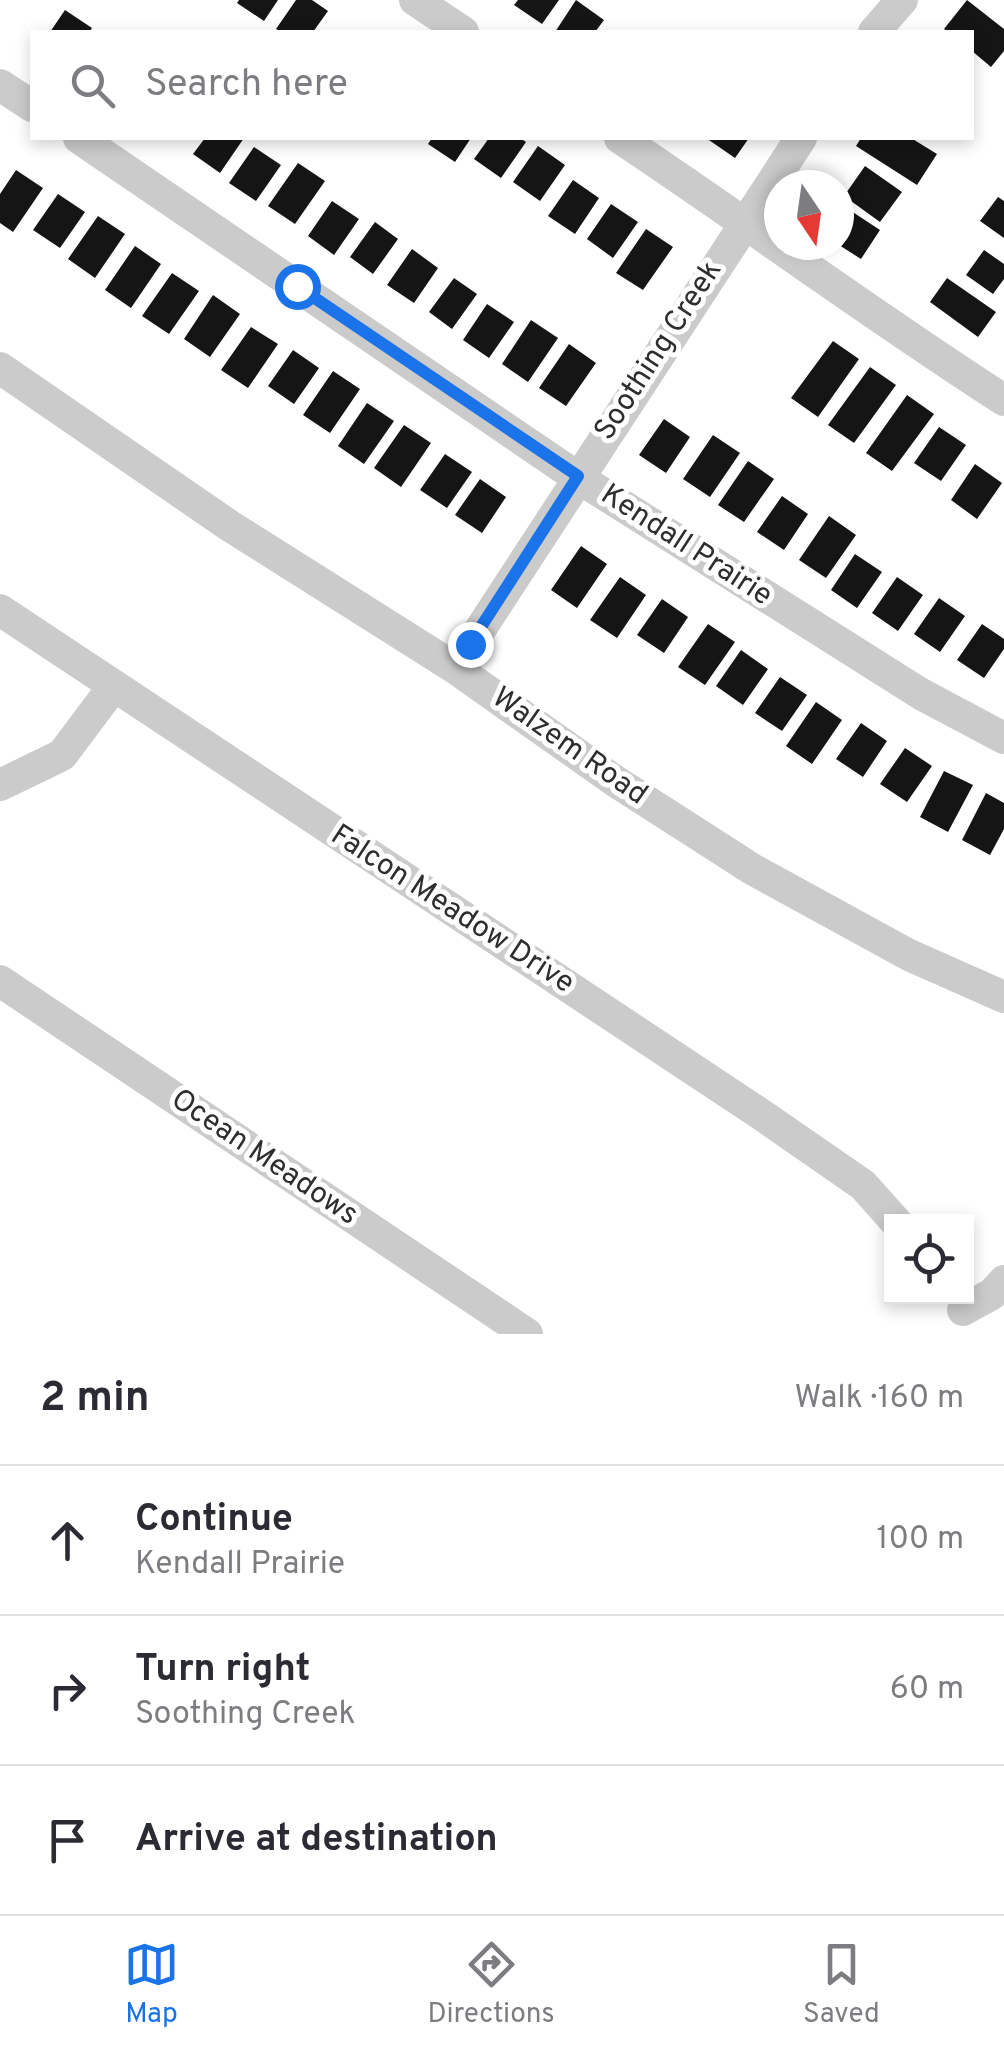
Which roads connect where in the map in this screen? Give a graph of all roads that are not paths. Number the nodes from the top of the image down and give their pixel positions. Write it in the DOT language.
graph roads {
  1 [pos="414,0"];
  2 [pos="902,0"];
  3 [pos="460,30"];
  4 [pos="876,30"];
  5 [pos="0,85"];
  6 [pos="30,105"];
  7 [pos="82,140"];
  8 [pos="623,140"];
  9 [pos="801,140"];
  10 [pos="744,221"];
  11 [pos="0,368"];
  12 [pos="1004,400"];
  13 [pos="578,476"];
  14 [pos="0,610"];
  15 [pos="455,668"];
  16 [pos="113,687"];
  17 [pos="1004,738"];
  18 [pos="0,786"];
  19 [pos="0,982"];
  20 [pos="1004,997"];
  21 [pos="889,1214"];
  22 [pos="1004,1280"];
  23 [pos="963,1314"];
  24 [pos="527,1334"];
  1 -- 3 [label="street"];
  2 -- 4 [label="street"];
  5 -- 6 [label="street"];
  7 -- 13 [label="street, Kendall Prairie"];
  8 -- 10 [label="street"];
  9 -- 10 [label="street, Soothing Creek"];
  10 -- 12 [label="street"];
  10 -- 13 [label="street, Soothing Creek"];
  11 -- 15 [label="street, Walzem Road"];
  13 -- 15 [label="street, Soothing Creek"];
  13 -- 17 [label="street, Kendall Prairie"];
  14 -- 16 [label="street, Falcon Meadow Drive"];
  15 -- 20 [label="street, Walzem Road"];
  16 -- 18 [label="street"];
  16 -- 21 [label="street, Falcon Meadow Drive"];
  19 -- 24 [label="street, Ocean Meadows"];
  22 -- 23 [label="street"];
}
